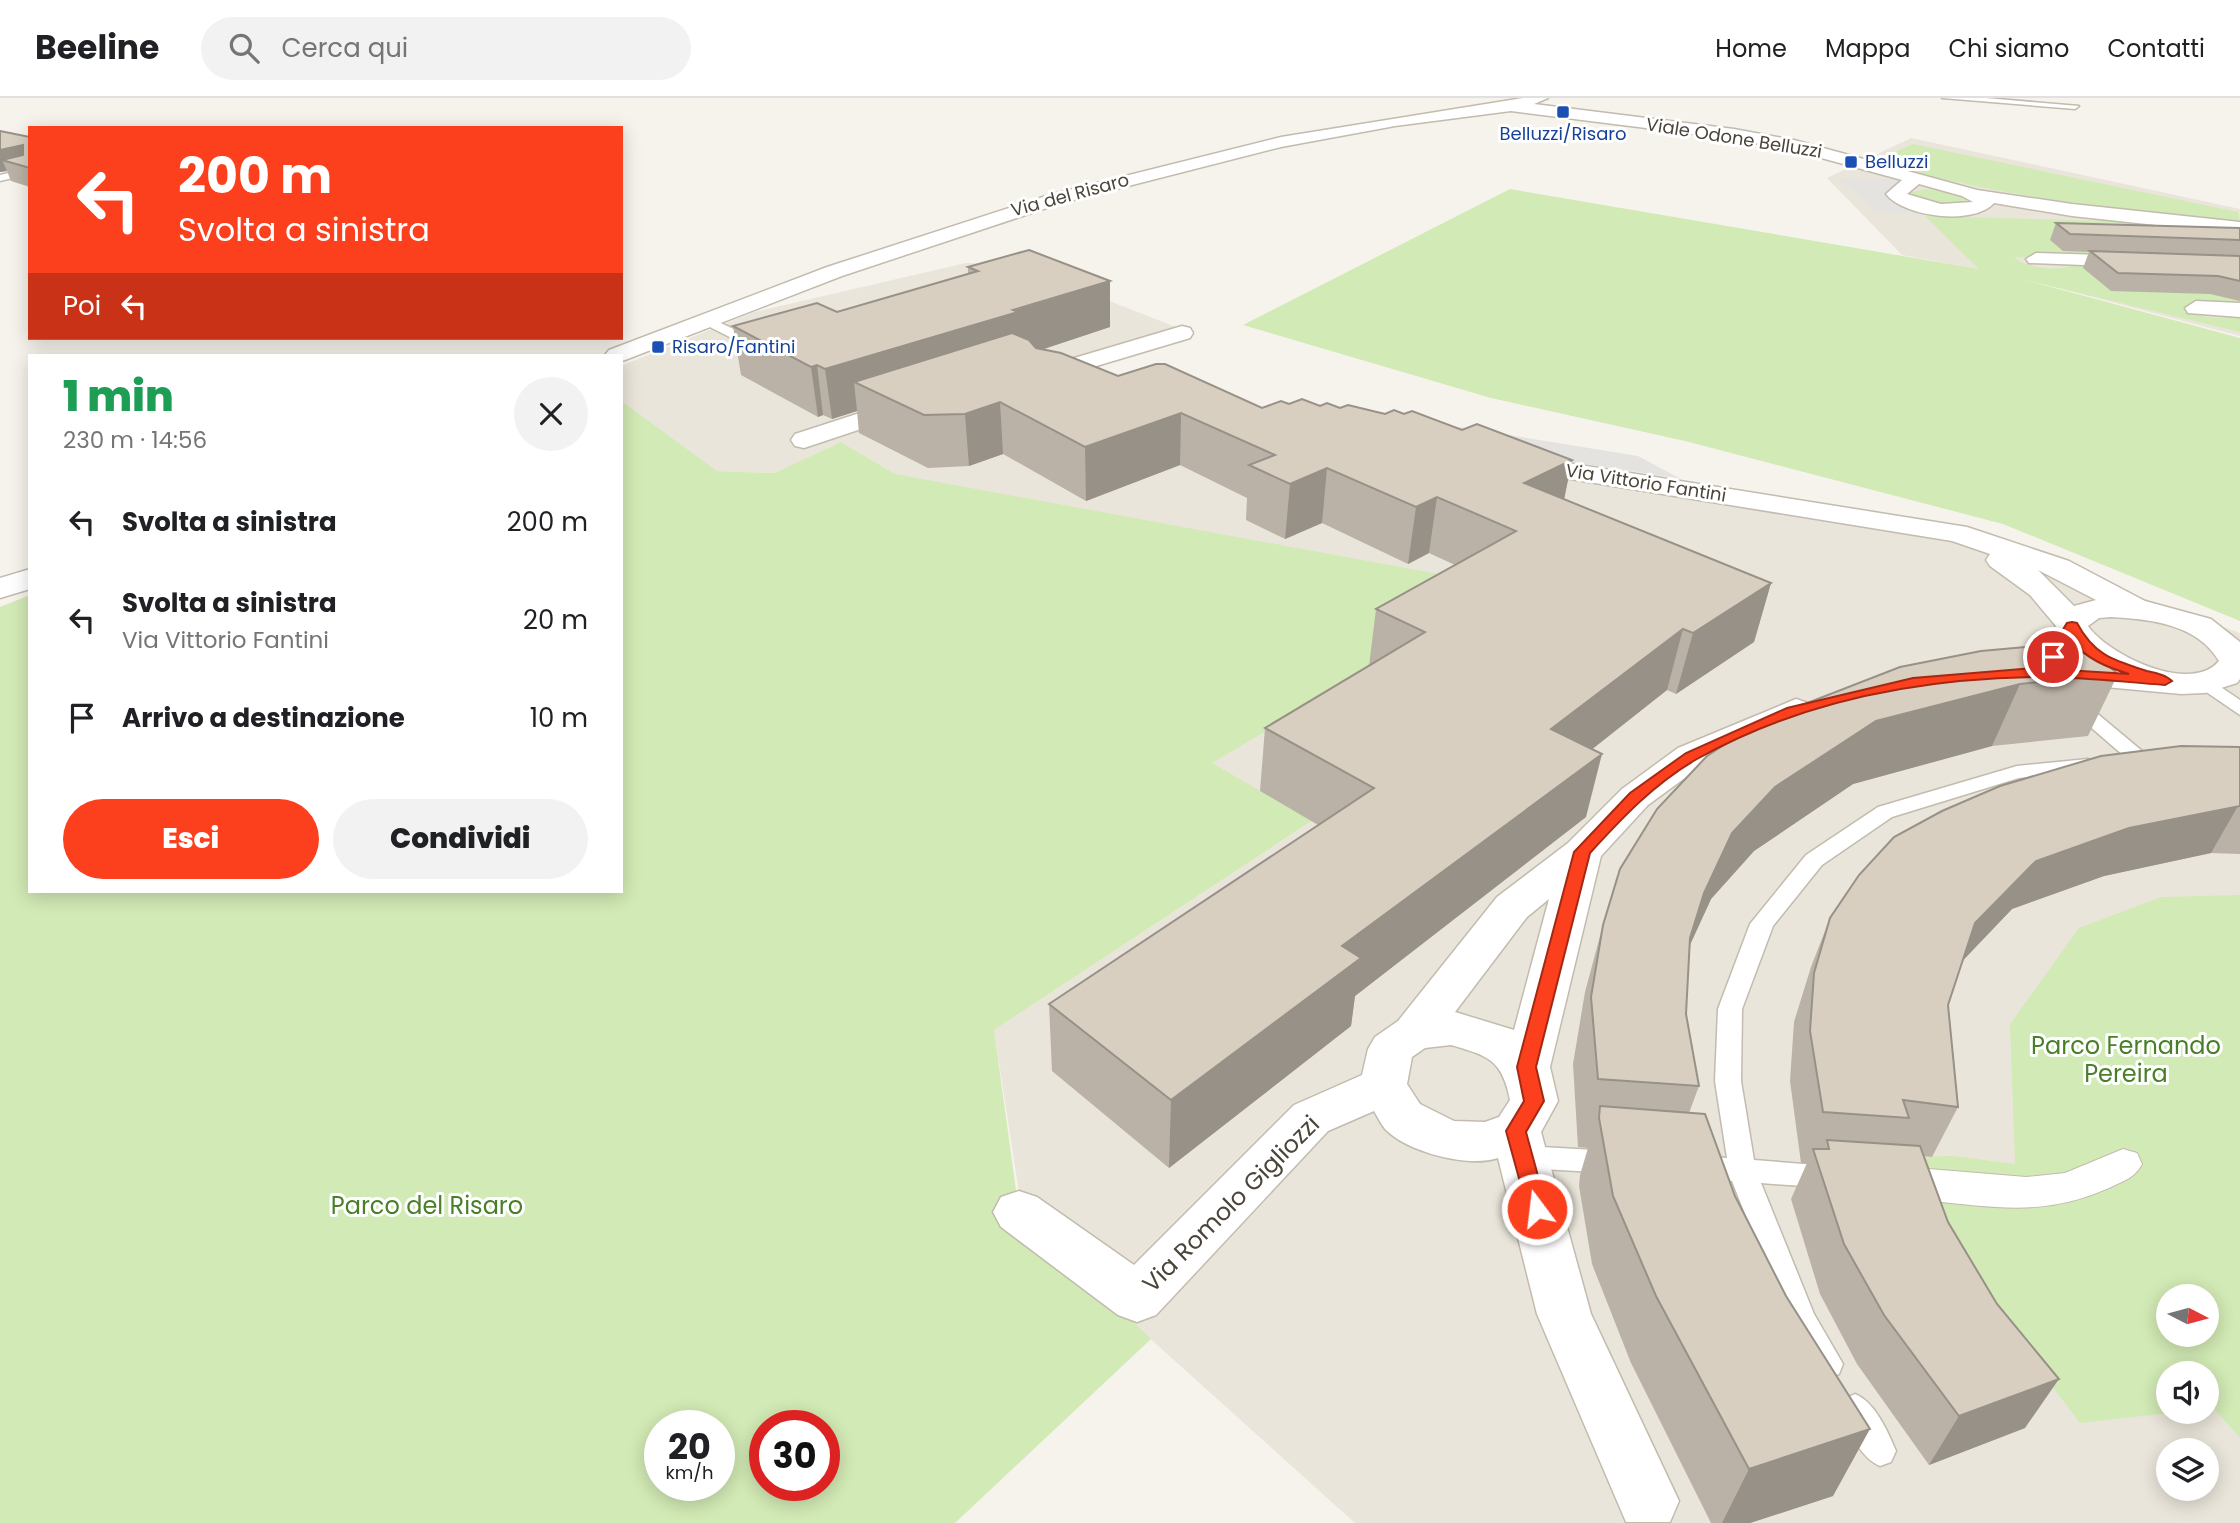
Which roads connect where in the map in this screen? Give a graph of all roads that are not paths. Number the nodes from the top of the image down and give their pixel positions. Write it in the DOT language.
graph roads {
  1 [pos="1540,98"];
  2 [pos="1946,98"];
  3 [pos="1511,106"];
  4 [pos="2075,106"];
  5 [pos="28,171"];
  6 [pos="17,174"];
  7 [pos="28,177"];
  8 [pos="0,178"];
  9 [pos="1907,182"];
  10 [pos="1968,198"];
  11 [pos="2240,228"];
  12 [pos="2036,259"];
  13 [pos="2240,265"];
  14 [pos="2196,308"];
  15 [pos="2240,310"];
  16 [pos="706,320"];
  17 [pos="758,328"];
  18 [pos="1182,332"];
  19 [pos="735,333"];
  20 [pos="620,354"];
  21 [pos="775,355"];
  22 [pos="1108,379"];
  23 [pos="932,397"];
  24 [pos="804,440"];
  25 [pos="1497,460"];
  26 [pos="1923,527"];
  27 [pos="28,579"];
  28 [pos="0,590"];
  29 [pos="2135,608"];
  30 [pos="2072,626"];
  31 [pos="2202,628"];
  32 [pos="2240,642"];
  33 [pos="2039,676"];
  34 [pos="2165,681"];
  35 [pos="2206,683"];
  36 [pos="2240,689"];
  37 [pos="1828,701"];
  38 [pos="2240,709"];
  39 [pos="1582,852"];
  40 [pos="1414,1033"];
  41 [pos="1527,1067"];
  42 [pos="1383,1086"];
  43 [pos="1520,1144"];
  44 [pos="1633,1164"];
  45 [pos="2123,1164"];
  46 [pos="1674,1166"];
  47 [pos="1742,1170"];
  48 [pos="1849,1179"];
  49 [pos="1915,1184"];
  50 [pos="1019,1212"];
  51 [pos="1880,1451"];
  52 [pos="1648,1501"];
  1 -- 3 [label="street, Via del Risaro"];
  2 -- 4 [label="lane"];
  3 -- 9 [label="street, Viale Odone Belluzzi"];
  3 -- 16 [label="street, Via del Risaro"];
  5 -- 6 [label="lane"];
  6 -- 7 [label="lane"];
  6 -- 8 [label="lane"];
  9 -- 10 [label="street, Viale Odone Belluzzi"];
  9 -- 10 [label="street, Viale Odone Belluzzi"];
  10 -- 11 [label="street, Viale Odone Belluzzi"];
  12 -- 13 [label="street"];
  14 -- 15 [label="street"];
  16 -- 19 [label="lane"];
  16 -- 20 [label="street, Via del Risaro"];
  17 -- 19 [label="lane"];
  18 -- 22 [label="street"];
  19 -- 21 [label="lane"];
  23 -- 24 [label="street"];
  25 -- 26 [label="street, Via Vittorio Fantini"];
  26 -- 29 [label="street, Via Vittorio Fantini"];
  26 -- 30 [label="street, Via Vittorio Fantini"];
  27 -- 28 [label="street"];
  29 -- 30 [label="street"];
  29 -- 31 [label="street"];
  30 -- 33 [label="street"];
  30 -- 34 [label="street, Via Vittorio Fantini"];
  31 -- 32 [label="street"];
  31 -- 35 [label="street"];
  33 -- 34 [label="street"];
  33 -- 47 [label="lane"];
  34 -- 35 [label="street"];
  35 -- 36 [label="street"];
  35 -- 38 [label="lane"];
  37 -- 39 [label="street"];
  39 -- 40 [label="street"];
  39 -- 41 [label="street"];
  40 -- 41 [label="street"];
  40 -- 42 [label="street"];
  41 -- 43 [label="street"];
  42 -- 43 [label="street"];
  42 -- 50 [label="street, Via Romolo Gigliozzi"];
  43 -- 44 [label="lane"];
  43 -- 52 [label="street"];
  45 -- 49 [label="street"];
  46 -- 47 [label="lane"];
  47 -- 48 [label="lane"];
  47 -- 51 [label="lane"];
}
